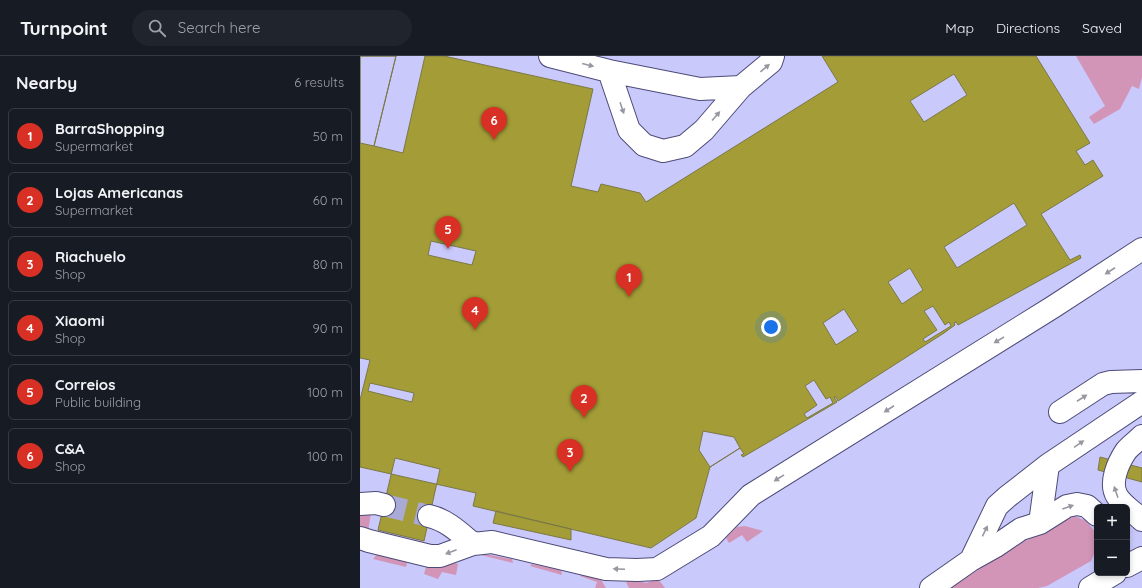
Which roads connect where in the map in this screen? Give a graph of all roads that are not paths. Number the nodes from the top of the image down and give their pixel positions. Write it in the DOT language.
graph roads {
  1 [pos="550,56"];
  2 [pos="773,56"];
  3 [pos="609,71"];
  4 [pos="741,87"];
  5 [pos="1142,249"];
  6 [pos="1142,381"];
  7 [pos="1142,402"];
  8 [pos="1060,412"];
  9 [pos="1142,436"];
  10 [pos="1048,465"];
  11 [pos="360,504"];
  12 [pos="384,505"];
  13 [pos="1094,512"];
  14 [pos="429,516"];
  15 [pos="1142,520"];
  16 [pos="1040,523"];
  17 [pos="360,538"];
  18 [pos="473,544"];
  19 [pos="1142,558"];
  20 [pos="971,560"];
  21 [pos="1130,564"];
  22 [pos="1110,576"];
  23 [pos="931,588"];
  24 [pos="1090,588"];
  1 -- 3 [label="main road, one-way"];
  4 -- 2 [label="main road, one-way"];
  3 -- 4 [label="main road"];
  3 -- 4 [label="main road, one-way"];
  5 -- 18 [label="main road, one-way"];
  8 -- 6 [label="main road, one-way"];
  10 -- 7 [label="main road, one-way"];
  15 -- 9 [label="main road, one-way"];
  10 -- 16 [label="main road"];
  20 -- 10 [label="main road, one-way"];
  11 -- 12 [label="main road"];
  16 -- 13 [label="main road, one-way"];
  14 -- 18 [label="main road"];
  16 -- 20 [label="main road"];
  18 -- 17 [label="main road, one-way"];
  19 -- 21 [label="main road"];
  20 -- 23 [label="main road"];
  22 -- 24 [label="main road"];
}
